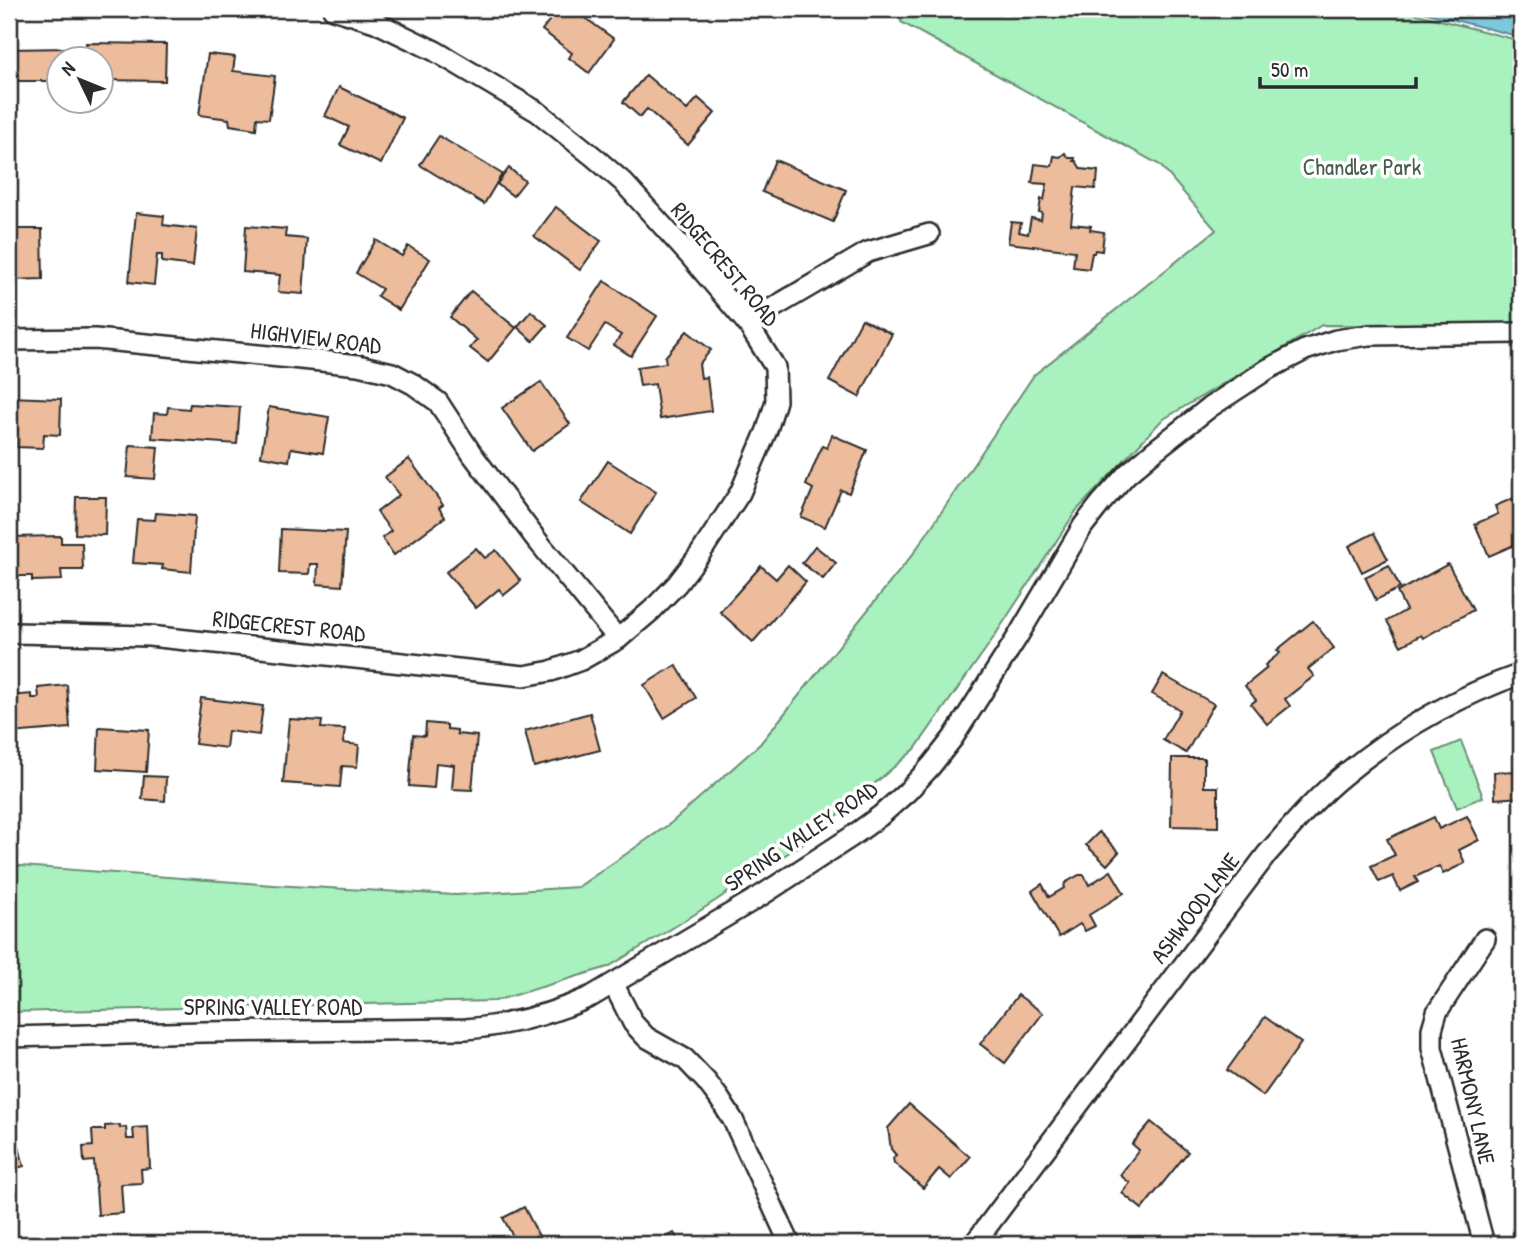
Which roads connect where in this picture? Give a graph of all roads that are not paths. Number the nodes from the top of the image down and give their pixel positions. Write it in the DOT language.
graph roads {
  1 [pos="334,9"];
  2 [pos="929,234"];
  3 [pos="747,323"];
  4 [pos="1521,332"];
  5 [pos="9,340"];
  6 [pos="9,634"];
  7 [pos="618,639"];
  8 [pos="1521,674"];
  9 [pos="1485,939"];
  10 [pos="614,985"];
  11 [pos="9,1037"];
  12 [pos="790,1244"];
  13 [pos="974,1244"];
  14 [pos="1484,1244"];
  1 -- 3 [label="street, RIDGECREST ROAD"];
  2 -- 3 [label="street"];
  3 -- 7 [label="street, RIDGECREST ROAD"];
  4 -- 10 [label="street, SPRING VALLEY ROAD"];
  5 -- 7 [label="street, HIGHVIEW ROAD"];
  6 -- 7 [label="street, RIDGECREST ROAD"];
  8 -- 13 [label="street, ASHWOOD LANE"];
  9 -- 14 [label="street, HARMONY LANE"];
  10 -- 11 [label="street, SPRING VALLEY ROAD"];
  10 -- 12 [label="street"];
}
